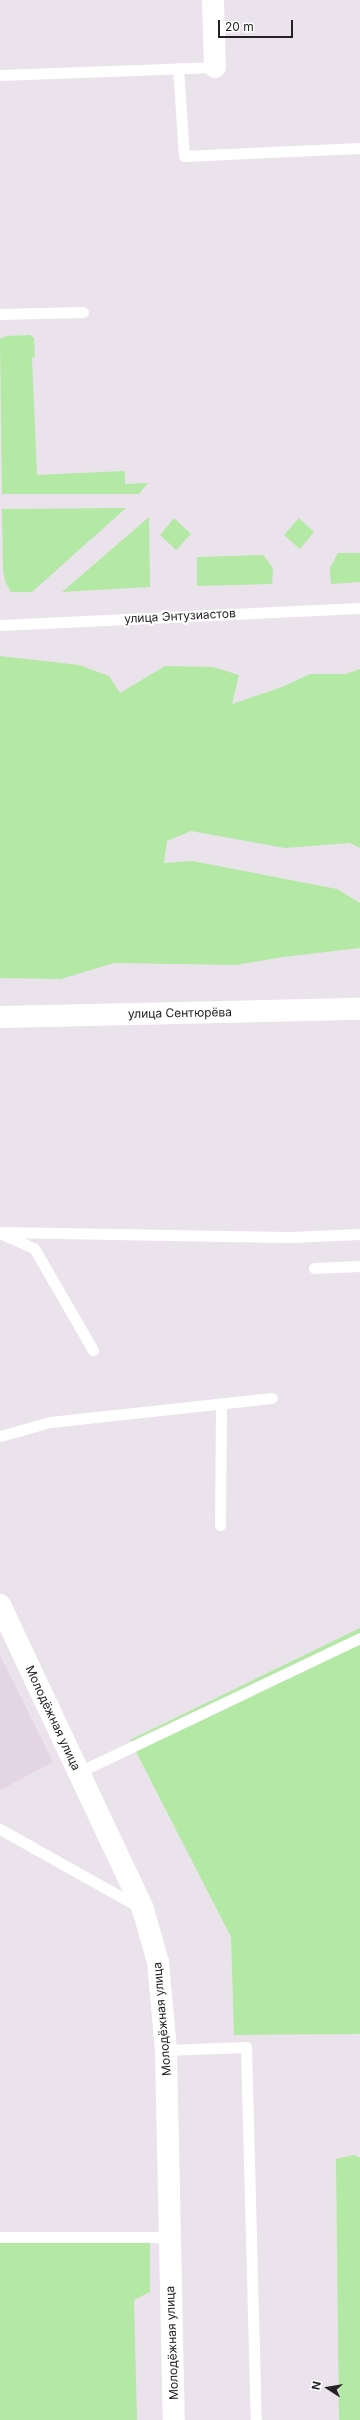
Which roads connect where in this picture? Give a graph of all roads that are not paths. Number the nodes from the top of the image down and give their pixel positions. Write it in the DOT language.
graph roads {
  1 [pos="213,0"];
  2 [pos="215,67"];
  3 [pos="178,68"];
  4 [pos="0,74"];
  5 [pos="360,148"];
  6 [pos="83,312"];
  7 [pos="0,314"];
  8 [pos="360,608"];
  9 [pos="0,625"];
  10 [pos="360,1009"];
  11 [pos="0,1017"];
  12 [pos="0,1232"];
  13 [pos="360,1234"];
  14 [pos="360,1266"];
  15 [pos="314,1268"];
  16 [pos="93,1350"];
  17 [pos="272,1398"];
  18 [pos="221,1404"];
  19 [pos="0,1436"];
  20 [pos="220,1525"];
  21 [pos="0,1604"];
  22 [pos="360,1638"];
  23 [pos="78,1772"];
  24 [pos="0,1829"];
  25 [pos="143,1909"];
  26 [pos="166,2050"];
  27 [pos="0,2237"];
  28 [pos="170,2237"];
  29 [pos="174,2420"];
  30 [pos="256,2420"];
  1 -- 2 [label="street"];
  2 -- 3 [label="lane"];
  3 -- 4 [label="lane"];
  3 -- 5 [label="lane"];
  6 -- 7 [label="lane"];
  8 -- 9 [label="lane, улица Энтузиастов"];
  10 -- 11 [label="street, улица Сентюрёва"];
  12 -- 13 [label="lane"];
  12 -- 16 [label="lane"];
  14 -- 15 [label="lane"];
  17 -- 18 [label="lane"];
  18 -- 19 [label="lane"];
  18 -- 20 [label="lane"];
  21 -- 23 [label="street, Молодёжная улица"];
  22 -- 23 [label="lane"];
  23 -- 25 [label="street, Молодёжная улица"];
  24 -- 25 [label="lane"];
  25 -- 26 [label="street, Молодёжная улица"];
  26 -- 28 [label="street, Молодёжная улица"];
  26 -- 30 [label="lane"];
  27 -- 28 [label="lane"];
  28 -- 29 [label="street, Молодёжная улица"];
}
